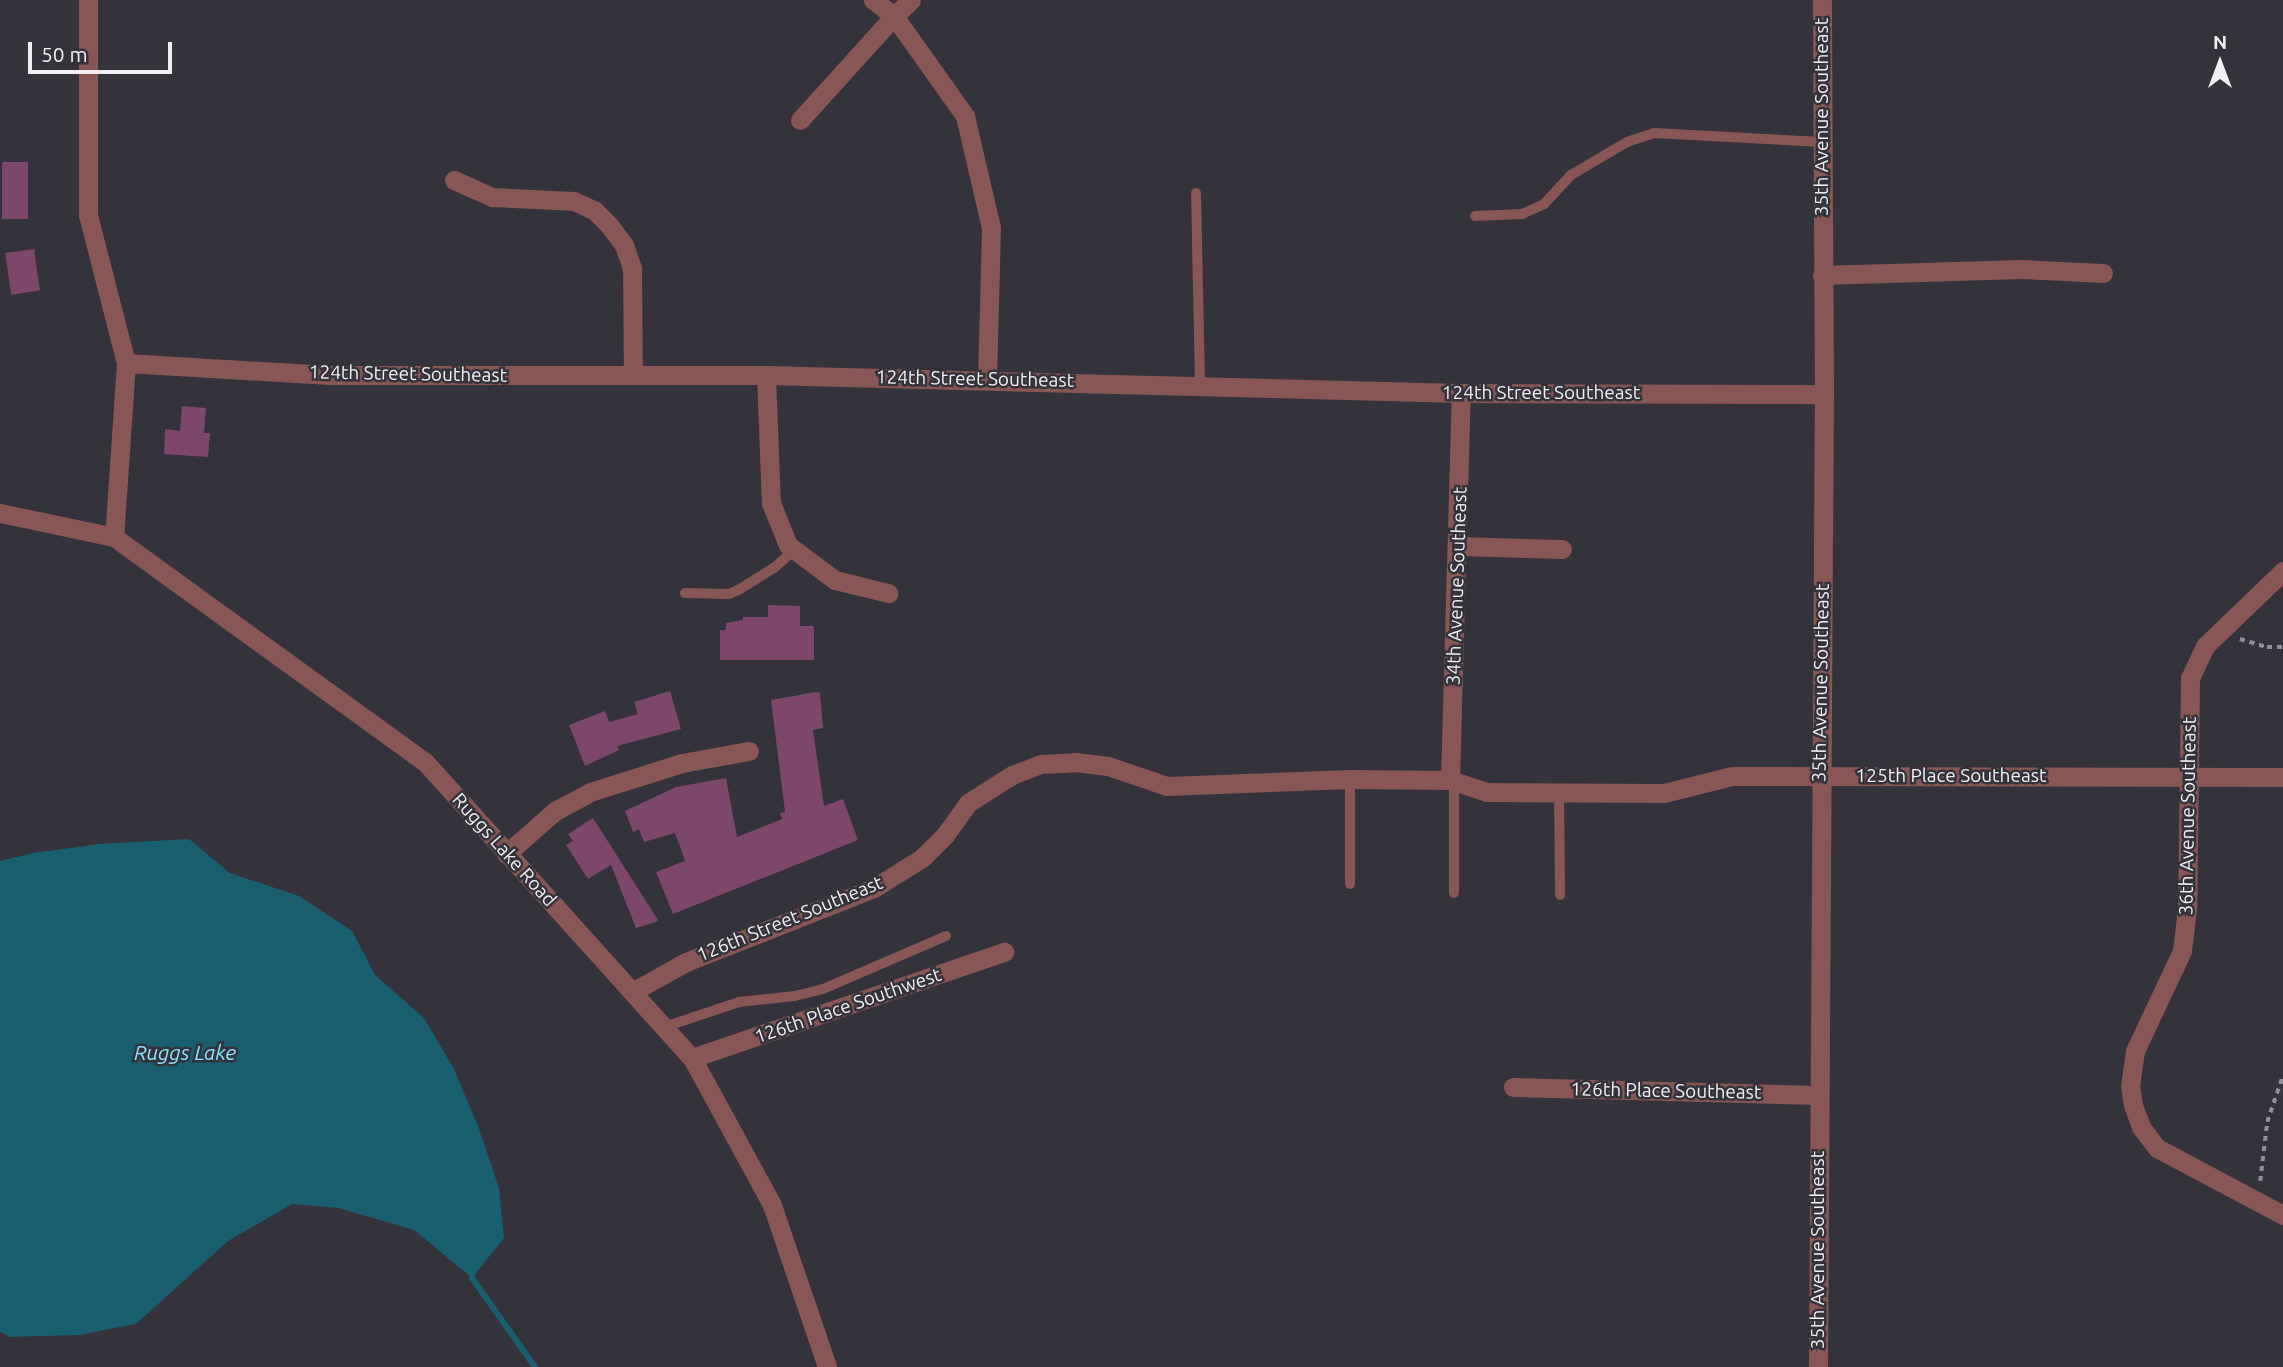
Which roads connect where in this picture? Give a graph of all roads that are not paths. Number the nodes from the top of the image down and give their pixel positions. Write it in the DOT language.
graph roads {
  1 [pos="88,0"];
  2 [pos="873,0"];
  3 [pos="911,0"];
  4 [pos="1822,0"];
  5 [pos="894,16"];
  6 [pos="800,120"];
  7 [pos="1822,142"];
  8 [pos="454,180"];
  9 [pos="1196,193"];
  10 [pos="1475,216"];
  11 [pos="2103,273"];
  12 [pos="1822,275"];
  13 [pos="126,363"];
  14 [pos="634,375"];
  15 [pos="766,375"];
  16 [pos="987,379"];
  17 [pos="1200,385"];
  18 [pos="1461,393"];
  19 [pos="1824,394"];
  20 [pos="0,513"];
  21 [pos="114,537"];
  22 [pos="1459,546"];
  23 [pos="1562,549"];
  24 [pos="794,550"];
  25 [pos="2283,571"];
  26 [pos="685,593"];
  27 [pos="888,593"];
  28 [pos="749,751"];
  29 [pos="1820,776"];
  30 [pos="2190,776"];
  31 [pos="2283,777"];
  32 [pos="1350,779"];
  33 [pos="1452,780"];
  34 [pos="1246,782"];
  35 [pos="1559,792"];
  36 [pos="506,854"];
  37 [pos="1350,884"];
  38 [pos="1454,892"];
  39 [pos="1560,895"];
  40 [pos="946,936"];
  41 [pos="1004,951"];
  42 [pos="632,992"];
  43 [pos="664,1027"];
  44 [pos="692,1058"];
  45 [pos="1513,1087"];
  46 [pos="1819,1095"];
  47 [pos="2283,1214"];
  48 [pos="827,1367"];
  49 [pos="1818,1367"];
  1 -- 13 [label="street"];
  2 -- 5 [label="street"];
  3 -- 5 [label="street"];
  4 -- 7 [label="street, 35th Avenue Southeast"];
  5 -- 6 [label="street"];
  5 -- 16 [label="street"];
  7 -- 10 [label="lane"];
  7 -- 12 [label="street, 35th Avenue Southeast"];
  8 -- 14 [label="street"];
  9 -- 17 [label="lane"];
  11 -- 12 [label="street"];
  12 -- 19 [label="street, 35th Avenue Southeast"];
  13 -- 14 [label="street, 124th Street Southeast"];
  13 -- 21 [label="street"];
  14 -- 15 [label="street, 124th Street Southeast"];
  15 -- 16 [label="street, 124th Street Southeast"];
  15 -- 24 [label="street"];
  16 -- 17 [label="street, 124th Street Southeast"];
  17 -- 18 [label="street, 124th Street Southeast"];
  18 -- 19 [label="street, 124th Street Southeast"];
  18 -- 22 [label="street, 34th Avenue Southeast"];
  19 -- 29 [label="street, 35th Avenue Southeast"];
  20 -- 21 [label="street, Ruggs Lake Road"];
  21 -- 36 [label="street, Ruggs Lake Road"];
  22 -- 23 [label="street"];
  22 -- 33 [label="street, 34th Avenue Southeast"];
  24 -- 26 [label="lane"];
  24 -- 27 [label="street"];
  25 -- 30 [label="street, 36th Avenue Southeast"];
  28 -- 36 [label="street"];
  29 -- 30 [label="street, 125th Place Southeast"];
  29 -- 35 [label="street, 125th Place Southeast"];
  29 -- 46 [label="street, 35th Avenue Southeast"];
  30 -- 31 [label="street, 125th Place Southeast"];
  30 -- 47 [label="street, 36th Avenue Southeast"];
  32 -- 33 [label="street, 125th Place Southeast"];
  32 -- 34 [label="street, 125th Place Southeast"];
  32 -- 37 [label="lane"];
  33 -- 35 [label="street, 125th Place Southeast"];
  33 -- 38 [label="lane"];
  34 -- 42 [label="street, 126th Street Southeast"];
  35 -- 39 [label="lane"];
  36 -- 42 [label="street, Ruggs Lake Road"];
  40 -- 43 [label="lane"];
  41 -- 44 [label="street, 126th Place Southwest"];
  42 -- 43 [label="street, Ruggs Lake Road"];
  43 -- 44 [label="street, Ruggs Lake Road"];
  44 -- 48 [label="street, Ruggs Lake Road"];
  45 -- 46 [label="street, 126th Place Southeast"];
  46 -- 49 [label="street, 35th Avenue Southeast"];
}
